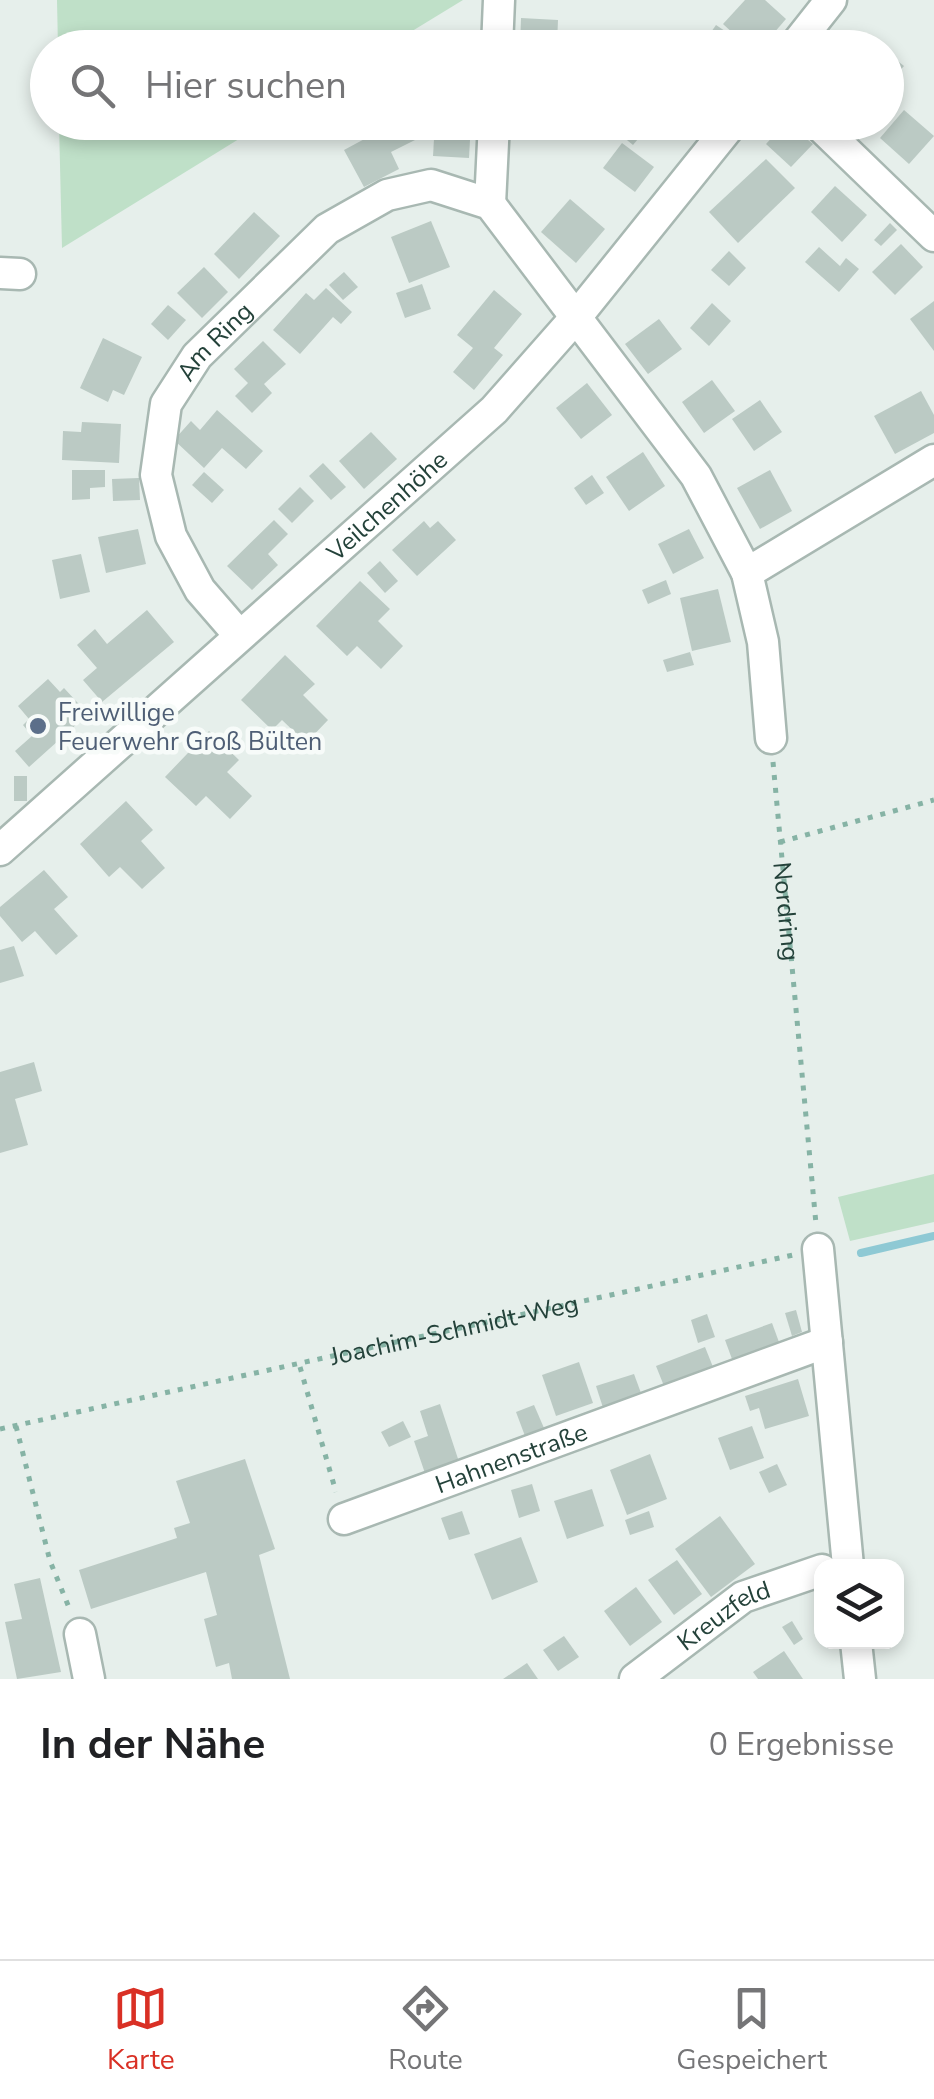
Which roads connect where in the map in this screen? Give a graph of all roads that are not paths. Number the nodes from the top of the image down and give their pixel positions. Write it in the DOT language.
graph roads {
  1 [pos="499,0"];
  2 [pos="831,0"];
  3 [pos="498,30"];
  4 [pos="807,30"];
  5 [pos="493,140"];
  6 [pos="719,140"];
  7 [pos="835,140"];
  8 [pos="490,204"];
  9 [pos="934,236"];
  10 [pos="577,316"];
  11 [pos="934,460"];
  12 [pos="746,572"];
  13 [pos="239,635"];
  14 [pos="772,738"];
  15 [pos="0,850"];
  16 [pos="818,1249"];
  17 [pos="828,1342"];
  18 [pos="344,1519"];
  19 [pos="837,1559"];
  20 [pos="814,1573"];
  21 [pos="80,1634"];
  22 [pos="857,1649"];
  23 [pos="89,1679"];
  24 [pos="635,1679"];
  25 [pos="860,1679"];
  1 -- 3 [label="street"];
  2 -- 4 [label="street"];
  5 -- 8 [label="street"];
  6 -- 10 [label="street, Veilchenhöhe"];
  7 -- 9 [label="street"];
  8 -- 10 [label="street"];
  8 -- 13 [label="street, Am Ring"];
  10 -- 12 [label="street"];
  10 -- 13 [label="street, Veilchenhöhe"];
  11 -- 12 [label="street"];
  12 -- 14 [label="street"];
  13 -- 15 [label="street, Veilchenhöhe"];
  16 -- 17 [label="street"];
  17 -- 18 [label="street, Hahnenstraße"];
  17 -- 19 [label="street"];
  20 -- 24 [label="street, Kreuzfeld"];
  21 -- 23 [label="street"];
  22 -- 25 [label="street"];
}
